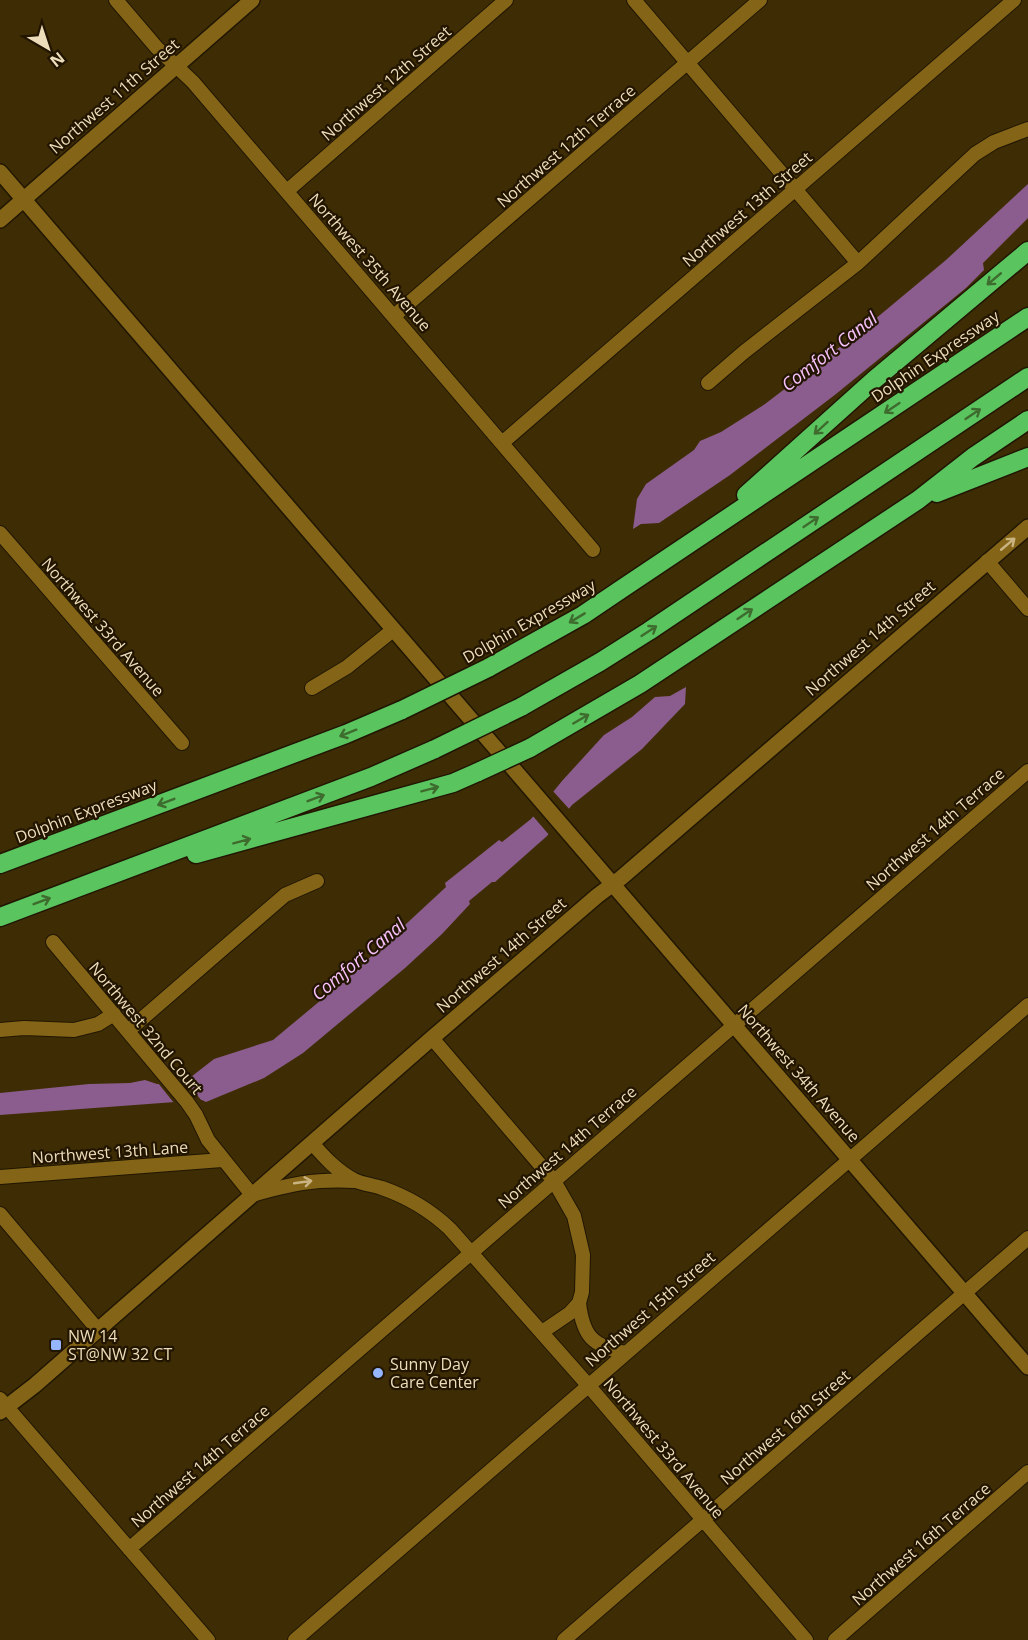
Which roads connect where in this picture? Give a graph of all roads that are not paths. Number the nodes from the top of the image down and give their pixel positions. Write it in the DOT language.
graph roads {
  1 [pos="116,0"];
  2 [pos="252,0"];
  3 [pos="506,0"];
  4 [pos="634,0"];
  5 [pos="760,0"];
  6 [pos="1014,0"];
  7 [pos="687,63"];
  8 [pos="176,66"];
  9 [pos="1028,129"];
  10 [pos="0,172"];
  11 [pos="796,189"];
  12 [pos="287,191"];
  13 [pos="24,199"];
  14 [pos="0,220"];
  15 [pos="1028,251"];
  16 [pos="858,263"];
  17 [pos="394,316"];
  18 [pos="1028,317"];
  19 [pos="1028,377"];
  20 [pos="708,383"];
  21 [pos="1028,420"];
  22 [pos="502,443"];
  23 [pos="1028,456"];
  24 [pos="918,500"];
  25 [pos="1028,527"];
  26 [pos="0,533"];
  27 [pos="696,540"];
  28 [pos="593,550"];
  29 [pos="987,561"];
  30 [pos="1028,609"];
  31 [pos="393,630"];
  32 [pos="312,688"];
  33 [pos="182,743"];
  34 [pos="1028,771"];
  35 [pos="0,864"];
  36 [pos="317,882"];
  37 [pos="85,885"];
  38 [pos="612,885"];
  39 [pos="0,917"];
  40 [pos="53,942"];
  41 [pos="1028,1005"];
  42 [pos="114,1014"];
  43 [pos="734,1024"];
  44 [pos="0,1030"];
  45 [pos="129,1030"];
  46 [pos="432,1038"];
  47 [pos="312,1143"];
  48 [pos="222,1160"];
  49 [pos="849,1160"];
  50 [pos="0,1177"];
  51 [pos="356,1181"];
  52 [pos="554,1181"];
  53 [pos="252,1195"];
  54 [pos="0,1214"];
  55 [pos="1028,1238"];
  56 [pos="471,1252"];
  57 [pos="964,1293"];
  58 [pos="579,1303"];
  59 [pos="98,1329"];
  60 [pos="542,1332"];
  61 [pos="626,1353"];
  62 [pos="1028,1367"];
  63 [pos="588,1384"];
  64 [pos="2,1406"];
  65 [pos="1028,1472"];
  66 [pos="703,1519"];
  67 [pos="129,1549"];
  68 [pos="199,1637"];
  69 [pos="295,1640"];
  70 [pos="564,1640"];
  71 [pos="806,1640"];
  72 [pos="835,1640"];
  1 -- 8 [label="street, Northwest 35th Avenue"];
  2 -- 8 [label="street, Northwest 11th Street"];
  3 -- 12 [label="street, Northwest 12th Street"];
  4 -- 7 [label="street"];
  5 -- 7 [label="street, Northwest 12th Terrace"];
  6 -- 11 [label="street, Northwest 13th Street"];
  7 -- 11 [label="street"];
  7 -- 17 [label="street, Northwest 12th Terrace"];
  8 -- 12 [label="street, Northwest 35th Avenue"];
  8 -- 13 [label="street, Northwest 11th Street"];
  9 -- 16 [label="street"];
  10 -- 13 [label="street"];
  11 -- 16 [label="street"];
  11 -- 22 [label="street, Northwest 13th Street"];
  12 -- 17 [label="street, Northwest 35th Avenue"];
  13 -- 14 [label="street, Northwest 11th Street"];
  13 -- 31 [label="street, Northwest 34th Avenue"];
  15 -- 27 [label="highway, one-way"];
  16 -- 20 [label="street"];
  17 -- 22 [label="street, Northwest 35th Avenue"];
  18 -- 27 [label="highway, Dolphin Expressway, one-way"];
  37 -- 19 [label="highway, one-way, bridge"];
  21 -- 24 [label="highway"];
  22 -- 28 [label="street, Northwest 35th Avenue"];
  23 -- 24 [label="highway"];
  37 -- 24 [label="highway, one-way, bridge"];
  29 -- 25 [label="street, Northwest 14th Street, one-way"];
  26 -- 33 [label="street, Northwest 33rd Avenue"];
  27 -- 35 [label="highway, Dolphin Expressway, one-way, bridge"];
  29 -- 30 [label="street"];
  29 -- 38 [label="street, Northwest 14th Street"];
  31 -- 32 [label="street"];
  31 -- 38 [label="street, Northwest 34th Avenue"];
  34 -- 43 [label="street, Northwest 14th Terrace"];
  36 -- 45 [label="street"];
  39 -- 37 [label="highway, one-way"];
  38 -- 43 [label="street, Northwest 34th Avenue"];
  38 -- 46 [label="street, Northwest 14th Street"];
  40 -- 42 [label="street, Northwest 32nd Court"];
  41 -- 49 [label="street, Northwest 15th Street"];
  42 -- 44 [label="street"];
  42 -- 45 [label="street, Northwest 32nd Court"];
  43 -- 49 [label="street, Northwest 34th Avenue"];
  43 -- 52 [label="street, Northwest 14th Terrace"];
  45 -- 48 [label="street, Northwest 32nd Court"];
  46 -- 47 [label="street, Northwest 14th Street"];
  46 -- 52 [label="street"];
  47 -- 51 [label="street"];
  47 -- 53 [label="street, Northwest 14th Street"];
  48 -- 50 [label="street, Northwest 13th Lane"];
  48 -- 53 [label="street, Northwest 32nd Court"];
  49 -- 57 [label="street, Northwest 34th Avenue"];
  49 -- 61 [label="street, Northwest 15th Street"];
  53 -- 51 [label="street, one-way"];
  51 -- 56 [label="street, Northwest 33rd Avenue"];
  52 -- 56 [label="street, Northwest 14th Terrace"];
  52 -- 58 [label="street"];
  53 -- 59 [label="street, Northwest 14th Street"];
  54 -- 59 [label="street"];
  55 -- 57 [label="street, Northwest 16th Street"];
  56 -- 60 [label="street, Northwest 33rd Avenue"];
  56 -- 67 [label="street, Northwest 14th Terrace"];
  57 -- 62 [label="street, Northwest 34th Avenue"];
  57 -- 66 [label="street, Northwest 16th Street"];
  58 -- 60 [label="street"];
  58 -- 61 [label="street"];
  59 -- 64 [label="street, Northwest 14th Street"];
  60 -- 63 [label="street, Northwest 33rd Avenue"];
  61 -- 63 [label="street, Northwest 15th Street"];
  63 -- 66 [label="street, Northwest 33rd Avenue"];
  63 -- 69 [label="street, Northwest 15th Street"];
  64 -- 67 [label="street"];
  65 -- 72 [label="street, Northwest 16th Terrace"];
  66 -- 70 [label="street, Northwest 16th Street"];
  66 -- 71 [label="street, Northwest 33rd Avenue"];
  67 -- 68 [label="street"];
}
